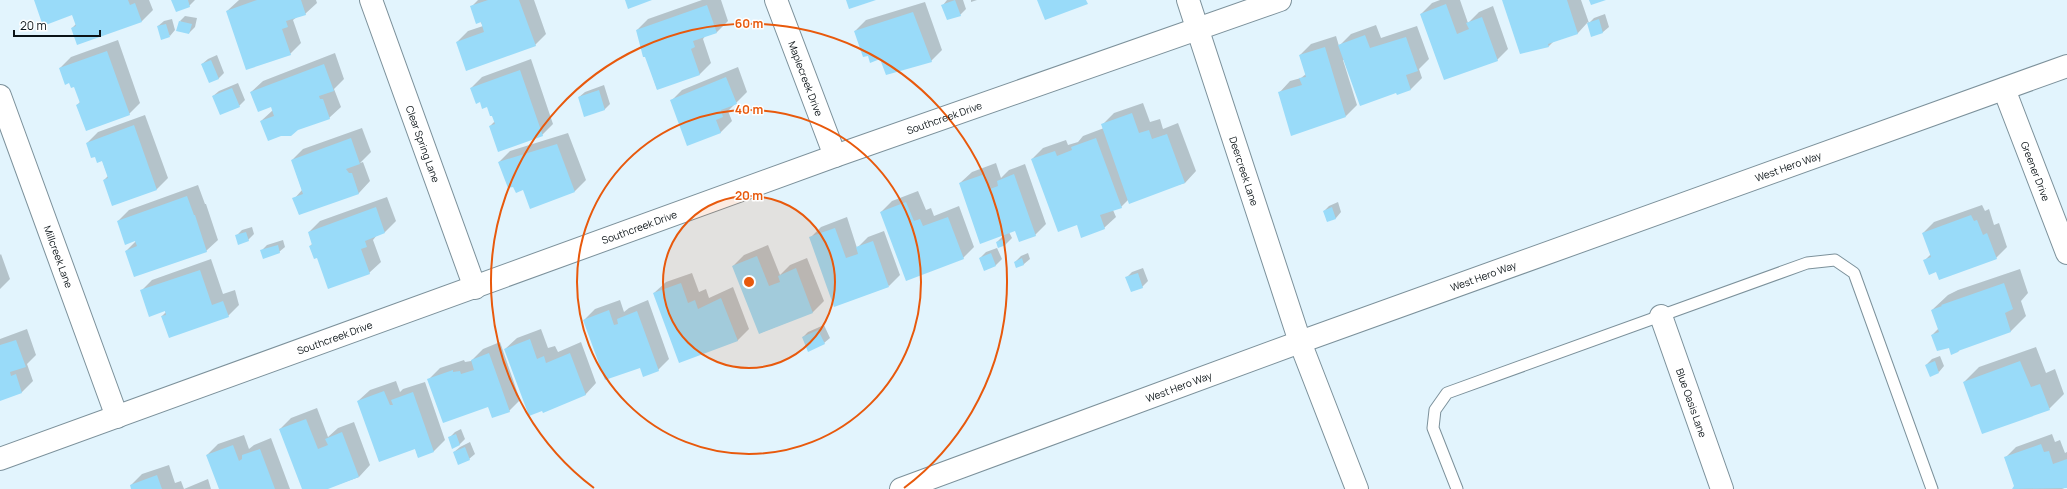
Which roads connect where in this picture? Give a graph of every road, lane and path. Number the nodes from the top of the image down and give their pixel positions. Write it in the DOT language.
graph roads {
  1 [pos="371,0"];
  2 [pos="776,0"];
  3 [pos="1188,0"];
  4 [pos="1280,0"];
  5 [pos="1199,30"];
  6 [pos="2067,66"];
  7 [pos="2004,89"];
  8 [pos="0,96"];
  9 [pos="835,156"];
  10 [pos="2067,253"];
  11 [pos="475,288"];
  12 [pos="1661,316"];
  13 [pos="1300,342"];
  14 [pos="116,417"];
  15 [pos="0,459"];
  16 [pos="901,489"];
  17 [pos="1357,489"];
  18 [pos="1456,489"];
  19 [pos="1722,489"];
  20 [pos="1932,489"];
  1 -- 11 [label="street, Clear Spring Lane"];
  2 -- 9 [label="street, Maplecreek Drive"];
  3 -- 5 [label="street, Deercreek Lane"];
  4 -- 5 [label="street, Southcreek Drive"];
  5 -- 9 [label="street, Southcreek Drive"];
  5 -- 13 [label="street, Deercreek Lane"];
  6 -- 7 [label="street, West Hero Way"];
  7 -- 10 [label="street, Greener Drive"];
  7 -- 13 [label="street, West Hero Way"];
  8 -- 14 [label="street, Millcreek Lane"];
  9 -- 11 [label="street, Southcreek Drive"];
  11 -- 14 [label="street, Southcreek Drive"];
  12 -- 18 [label="lane"];
  12 -- 19 [label="street, Blue Oasis Lane"];
  12 -- 20 [label="lane"];
  13 -- 16 [label="street, West Hero Way"];
  13 -- 17 [label="street, Deercreek Lane"];
  14 -- 15 [label="street, Southcreek Drive"];
}
